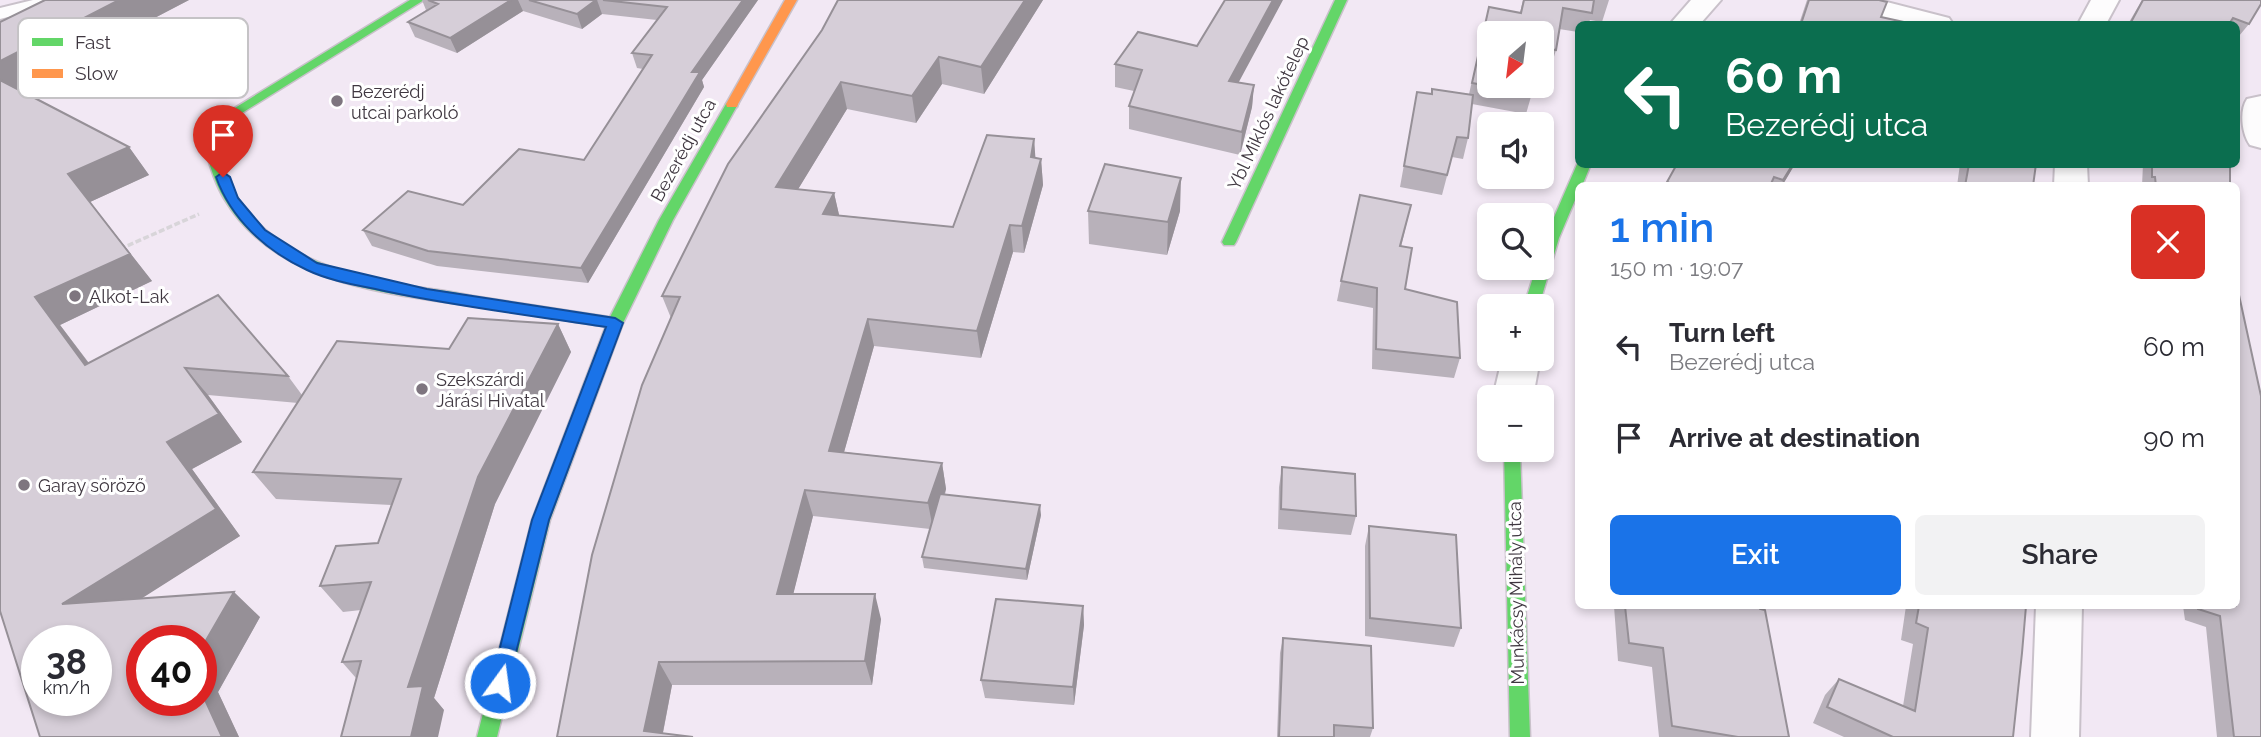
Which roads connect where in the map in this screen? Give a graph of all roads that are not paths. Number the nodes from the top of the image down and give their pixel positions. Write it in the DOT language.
graph roads {
  1 [pos="55,0"];
  2 [pos="418,0"];
  3 [pos="791,0"];
  4 [pos="1342,0"];
  5 [pos="1707,0"];
  6 [pos="1846,0"];
  7 [pos="2105,0"];
  8 [pos="0,14"];
  9 [pos="21,18"];
  10 [pos="18,20"];
  11 [pos="1687,21"];
  12 [pos="1927,21"];
  13 [pos="2094,21"];
  14 [pos="0,29"];
  15 [pos="2252,104"];
  16 [pos="2261,138"];
  17 [pos="1575,185"];
  18 [pos="1229,242"];
  19 [pos="1535,294"];
  20 [pos="615,323"];
  21 [pos="1512,462"];
  22 [pos="2059,609"];
  23 [pos="487,737"];
  24 [pos="1520,737"];
  25 [pos="2055,737"];
  1 -- 8 [label="lane"];
  1 -- 9 [label="street"];
  2 -- 20 [label="street"];
  3 -- 20 [label="street, Bezerédj utca"];
  4 -- 18 [label="street, Ybl Miklós lakótelep"];
  5 -- 11 [label="street"];
  6 -- 12 [label="street"];
  7 -- 13 [label="street"];
  10 -- 14 [label="street"];
  15 -- 16 [label="street"];
  17 -- 19 [label="street"];
  20 -- 23 [label="street, Bezerédj utca"];
  21 -- 24 [label="street, Munkácsy Mihály utca"];
  22 -- 25 [label="street"];
}
